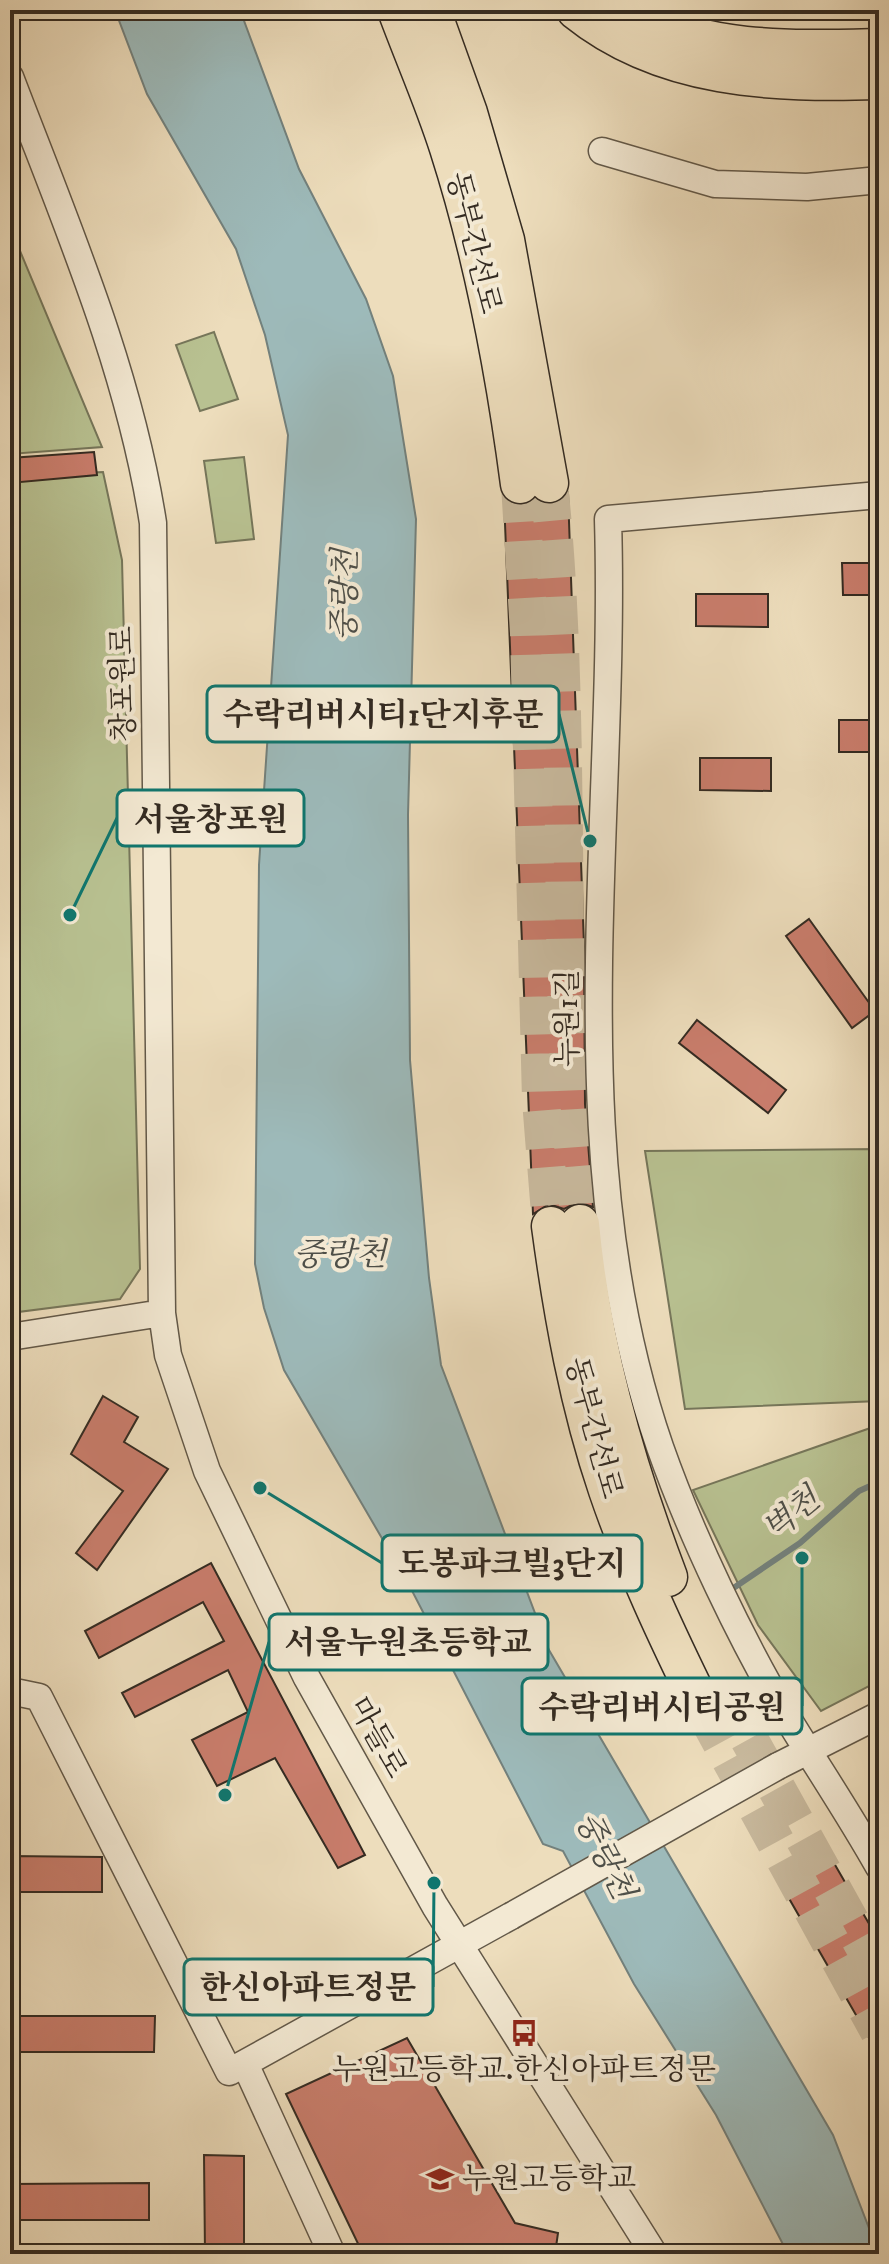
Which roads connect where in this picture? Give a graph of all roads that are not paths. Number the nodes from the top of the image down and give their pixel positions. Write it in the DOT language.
graph roads {
  1 [pos="397,10"];
  2 [pos="431,10"];
  3 [pos="576,10"];
  4 [pos="627,10"];
  5 [pos="879,48"];
  6 [pos="10,77"];
  7 [pos="879,80"];
  8 [pos="602,151"];
  9 [pos="879,180"];
  10 [pos="879,495"];
  11 [pos="566,1225"];
  12 [pos="162,1313"];
  13 [pos="10,1337"];
  14 [pos="10,1691"];
  15 [pos="715,1704"];
  16 [pos="879,1715"];
  17 [pos="808,1749"];
  18 [pos="879,1867"];
  19 [pos="460,1946"];
  20 [pos="237,2069"];
  21 [pos="332,2254"];
  22 [pos="654,2254"];
  1 -- 2 [label="highway, 동부간선로"];
  3 -- 7 [label="highway"];
  4 -- 5 [label="highway"];
  6 -- 12 [label="street, 창포원로"];
  8 -- 9 [label="street"];
  10 -- 17 [label="street, 누원1길"];
  11 -- 15 [label="highway, 동부간선로"];
  12 -- 13 [label="street"];
  12 -- 19 [label="street, 마들로"];
  14 -- 20 [label="street"];
  16 -- 17 [label="street"];
  17 -- 18 [label="street"];
  17 -- 19 [label="street, bridge"];
  19 -- 20 [label="street"];
  19 -- 22 [label="street, 마들로"];
  20 -- 21 [label="street"];
}
